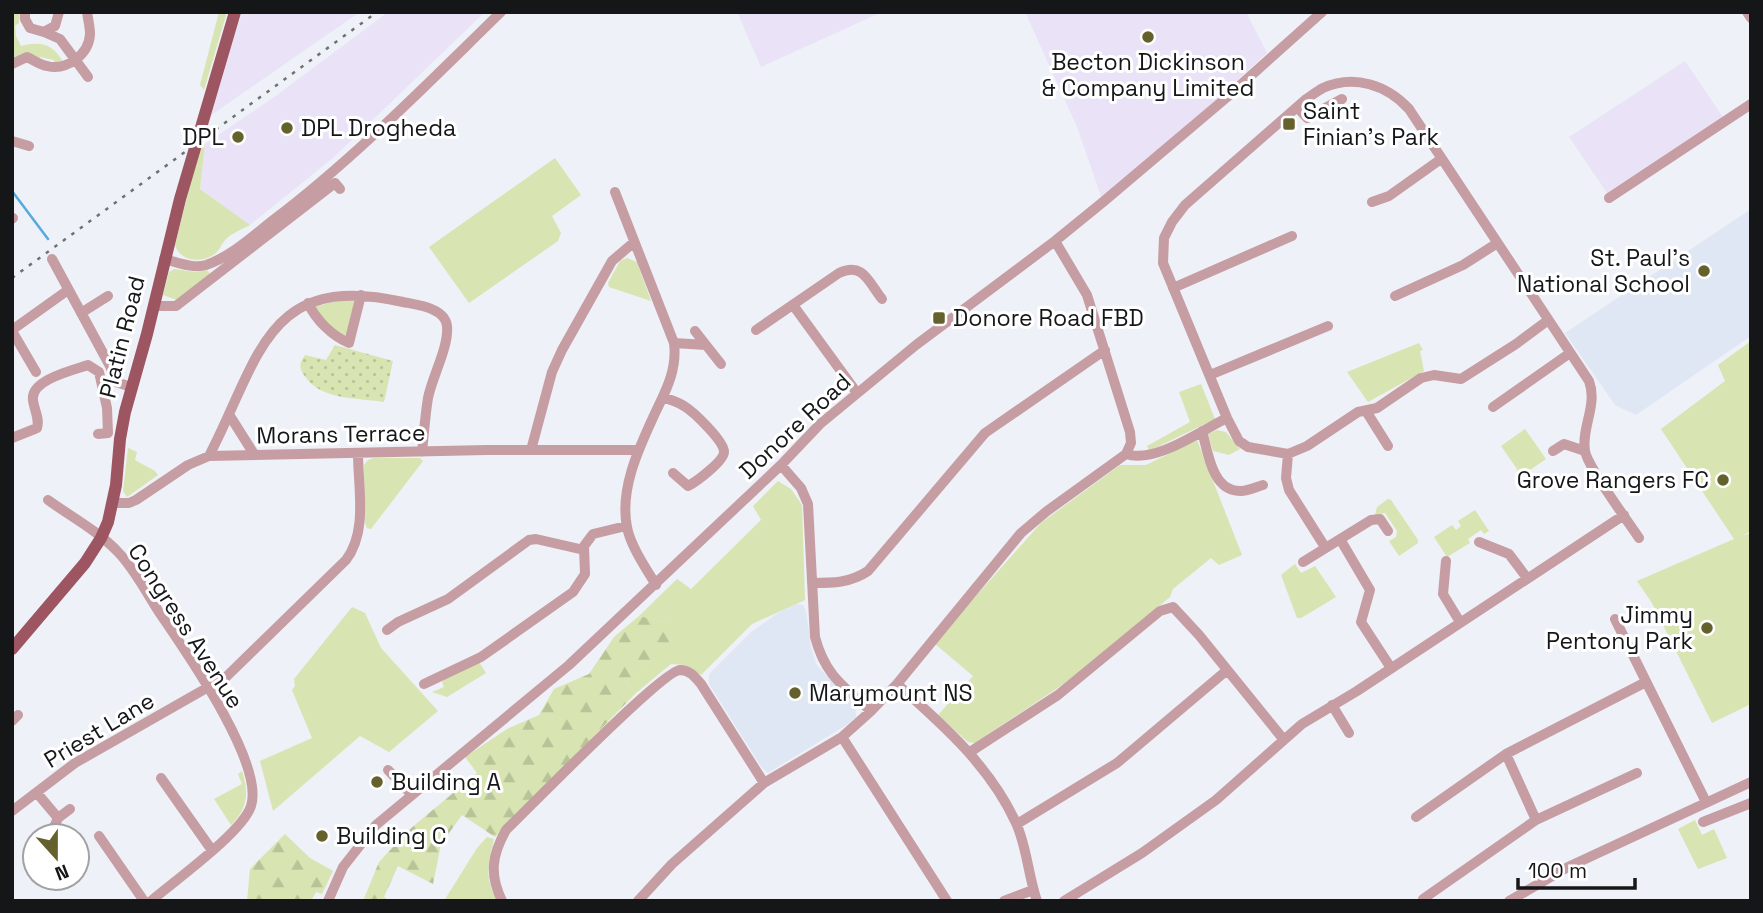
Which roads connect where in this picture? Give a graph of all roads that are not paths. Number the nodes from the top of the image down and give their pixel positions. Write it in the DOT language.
graph roads {
  1 [pos="25,12"];
  2 [pos="87,12"];
  3 [pos="235,12"];
  4 [pos="501,12"];
  5 [pos="1322,12"];
  6 [pos="1747,12"];
  7 [pos="58,17"];
  8 [pos="1751,18"];
  9 [pos="44,32"];
  10 [pos="60,39"];
  11 [pos="75,60"];
  12 [pos="12,64"];
  13 [pos="88,77"];
  14 [pos="1342,99"];
  15 [pos="1751,104"];
  16 [pos="1297,107"];
  17 [pos="12,141"];
  18 [pos="29,146"];
  19 [pos="1441,159"];
  20 [pos="340,189"];
  21 [pos="615,192"];
  22 [pos="1609,198"];
  23 [pos="1372,202"];
  24 [pos="1292,236"];
  25 [pos="254,240"];
  26 [pos="1055,241"];
  27 [pos="633,243"];
  28 [pos="1496,244"];
  29 [pos="52,259"];
  30 [pos="164,259"];
  31 [pos="1173,288"];
  32 [pos="68,290"];
  33 [pos="361,295"];
  34 [pos="108,296"];
  35 [pos="1395,296"];
  36 [pos="882,299"];
  37 [pos="309,303"];
  38 [pos="793,305"];
  39 [pos="153,306"];
  40 [pos="81,313"];
  41 [pos="1546,321"];
  42 [pos="1328,326"];
  43 [pos="756,330"];
  44 [pos="12,331"];
  45 [pos="695,331"];
  46 [pos="674,343"];
  47 [pos="706,345"];
  48 [pos="1105,350"];
  49 [pos="1570,354"];
  50 [pos="722,364"];
  51 [pos="36,372"];
  52 [pos="1210,375"];
  53 [pos="131,387"];
  54 [pos="856,393"];
  55 [pos="663,397"];
  56 [pos="1493,407"];
  57 [pos="1366,411"];
  58 [pos="230,416"];
  59 [pos="1227,418"];
  60 [pos="1202,431"];
  61 [pos="98,434"];
  62 [pos="12,438"];
  63 [pos="1388,446"];
  64 [pos="531,450"];
  65 [pos="638,450"];
  66 [pos="1553,451"];
  67 [pos="1585,451"];
  68 [pos="422,452"];
  69 [pos="358,453"];
  70 [pos="254,454"];
  71 [pos="1126,454"];
  72 [pos="1288,454"];
  73 [pos="209,456"];
  74 [pos="781,465"];
  75 [pos="673,472"];
  76 [pos="1263,485"];
  77 [pos="48,500"];
  78 [pos="113,503"];
  79 [pos="1623,515"];
  80 [pos="626,526"];
  81 [pos="1388,531"];
  82 [pos="101,538"];
  83 [pos="1639,538"];
  84 [pos="1339,539"];
  85 [pos="1479,542"];
  86 [pos="1325,547"];
  87 [pos="584,550"];
  88 [pos="1303,562"];
  89 [pos="1446,562"];
  90 [pos="1527,578"];
  91 [pos="812,583"];
  92 [pos="656,585"];
  93 [pos="1615,620"];
  94 [pos="1460,622"];
  95 [pos="387,630"];
  96 [pos="13,647"];
  97 [pos="1391,668"];
  98 [pos="1226,671"];
  99 [pos="1646,682"];
  100 [pos="424,684"];
  101 [pos="897,684"];
  102 [pos="209,688"];
  103 [pos="1332,705"];
  104 [pos="871,711"];
  105 [pos="1349,733"];
  106 [pos="842,737"];
  107 [pos="1284,740"];
  108 [pos="970,752"];
  109 [pos="1506,754"];
  110 [pos="388,770"];
  111 [pos="1637,773"];
  112 [pos="161,778"];
  113 [pos="1751,782"];
  114 [pos="764,783"];
  115 [pos="37,793"];
  116 [pos="411,794"];
  117 [pos="1706,803"];
  118 [pos="1751,803"];
  119 [pos="70,809"];
  120 [pos="12,811"];
  121 [pos="1416,817"];
  122 [pos="58,818"];
  123 [pos="1536,820"];
  124 [pos="56,822"];
  125 [pos="1703,822"];
  126 [pos="1017,824"];
  127 [pos="99,836"];
  128 [pos="211,849"];
  129 [pos="1033,890"];
  130 [pos="1423,899"];
  131 [pos="144,901"];
  132 [pos="151,901"];
  133 [pos="328,901"];
  134 [pos="502,901"];
  135 [pos="638,901"];
  136 [pos="947,901"];
  137 [pos="1004,901"];
  138 [pos="1037,901"];
  139 [pos="1064,901"];
  140 [pos="1509,901"];
  1 -- 9 [label="street"];
  2 -- 11 [label="street"];
  3 -- 30 [label="main road, Platin Road"];
  4 -- 25 [label="street"];
  5 -- 26 [label="street, Donore Road"];
  6 -- 8 [label="street"];
  7 -- 9 [label="street"];
  7 -- 10 [label="street"];
  9 -- 10 [label="street"];
  10 -- 11 [label="street"];
  11 -- 12 [label="street"];
  11 -- 13 [label="street"];
  14 -- 16 [label="street"];
  15 -- 22 [label="street"];
  16 -- 19 [label="street"];
  16 -- 31 [label="street"];
  17 -- 18 [label="street"];
  19 -- 23 [label="street"];
  19 -- 28 [label="street"];
  20 -- 25 [label="street"];
  21 -- 27 [label="street"];
  24 -- 31 [label="street"];
  25 -- 30 [label="street"];
  25 -- 39 [label="street"];
  26 -- 48 [label="street"];
  26 -- 54 [label="street, Donore Road"];
  27 -- 46 [label="street"];
  27 -- 64 [label="street"];
  28 -- 35 [label="street"];
  28 -- 41 [label="street"];
  29 -- 32 [label="street"];
  30 -- 39 [label="main road, Platin Road"];
  31 -- 52 [label="street"];
  32 -- 40 [label="street"];
  32 -- 44 [label="street"];
  33 -- 37 [label="street"];
  33 -- 37 [label="street"];
  33 -- 68 [label="street"];
  34 -- 40 [label="street"];
  36 -- 38 [label="street"];
  37 -- 58 [label="street"];
  38 -- 43 [label="street"];
  38 -- 54 [label="street"];
  39 -- 53 [label="main road, Platin Road"];
  40 -- 53 [label="street"];
  41 -- 49 [label="street"];
  41 -- 57 [label="street"];
  42 -- 52 [label="street"];
  44 -- 51 [label="street"];
  45 -- 47 [label="street"];
  46 -- 47 [label="street"];
  46 -- 55 [label="street"];
  47 -- 50 [label="street"];
  48 -- 71 [label="street"];
  48 -- 91 [label="street"];
  49 -- 56 [label="street"];
  49 -- 67 [label="street"];
  52 -- 59 [label="street"];
  53 -- 78 [label="main road, Platin Road"];
  54 -- 74 [label="street, Donore Road"];
  55 -- 65 [label="street"];
  55 -- 75 [label="street"];
  57 -- 63 [label="street"];
  57 -- 72 [label="street"];
  58 -- 70 [label="street"];
  58 -- 73 [label="street"];
  59 -- 60 [label="street"];
  59 -- 72 [label="street"];
  60 -- 71 [label="street"];
  60 -- 76 [label="street"];
  61 -- 62 [label="street"];
  64 -- 65 [label="street, Morans Terrace"];
  64 -- 68 [label="street, Morans Terrace"];
  65 -- 80 [label="street"];
  66 -- 67 [label="street"];
  67 -- 79 [label="street"];
  68 -- 69 [label="street, Morans Terrace"];
  69 -- 70 [label="street, Morans Terrace"];
  69 -- 102 [label="street, Priest Lane"];
  70 -- 73 [label="street, Morans Terrace"];
  71 -- 101 [label="street"];
  72 -- 86 [label="street"];
  73 -- 78 [label="street, Morans Terrace"];
  74 -- 91 [label="street"];
  74 -- 92 [label="street, Donore Road"];
  77 -- 82 [label="street, Congress Avenue"];
  78 -- 82 [label="main road, Platin Road"];
  79 -- 83 [label="street"];
  79 -- 90 [label="street"];
  80 -- 87 [label="street"];
  80 -- 92 [label="street"];
  81 -- 84 [label="street"];
  82 -- 96 [label="main road, Platin Road"];
  82 -- 102 [label="street, Congress Avenue"];
  84 -- 86 [label="street"];
  84 -- 97 [label="street"];
  85 -- 90 [label="street"];
  86 -- 88 [label="street"];
  87 -- 95 [label="street"];
  87 -- 100 [label="street"];
  89 -- 94 [label="street"];
  90 -- 94 [label="street"];
  91 -- 104 [label="street"];
  92 -- 116 [label="street, Donore Road"];
  93 -- 99 [label="street"];
  94 -- 97 [label="street"];
  97 -- 103 [label="street"];
  98 -- 107 [label="street"];
  98 -- 108 [label="street"];
  98 -- 126 [label="street"];
  99 -- 109 [label="street"];
  99 -- 117 [label="street"];
  101 -- 104 [label="street"];
  101 -- 108 [label="street"];
  102 -- 115 [label="street, Priest Lane"];
  102 -- 128 [label="street, Congress Avenue"];
  103 -- 105 [label="street"];
  103 -- 107 [label="street"];
  104 -- 106 [label="street"];
  106 -- 114 [label="street"];
  106 -- 136 [label="street"];
  107 -- 139 [label="street"];
  108 -- 126 [label="street"];
  109 -- 121 [label="street"];
  109 -- 123 [label="street"];
  110 -- 116 [label="street"];
  111 -- 123 [label="street"];
  112 -- 128 [label="street"];
  113 -- 117 [label="street"];
  114 -- 134 [label="street"];
  114 -- 135 [label="street"];
  115 -- 120 [label="street, Priest Lane"];
  115 -- 122 [label="street"];
  116 -- 133 [label="street, Donore Road"];
  117 -- 140 [label="street"];
  118 -- 125 [label="street"];
  119 -- 122 [label="street"];
  122 -- 124 [label="street"];
  123 -- 130 [label="street"];
  126 -- 129 [label="street"];
  127 -- 131 [label="street"];
  128 -- 132 [label="street, Congress Avenue"];
  129 -- 137 [label="street"];
  129 -- 138 [label="street"];
}
